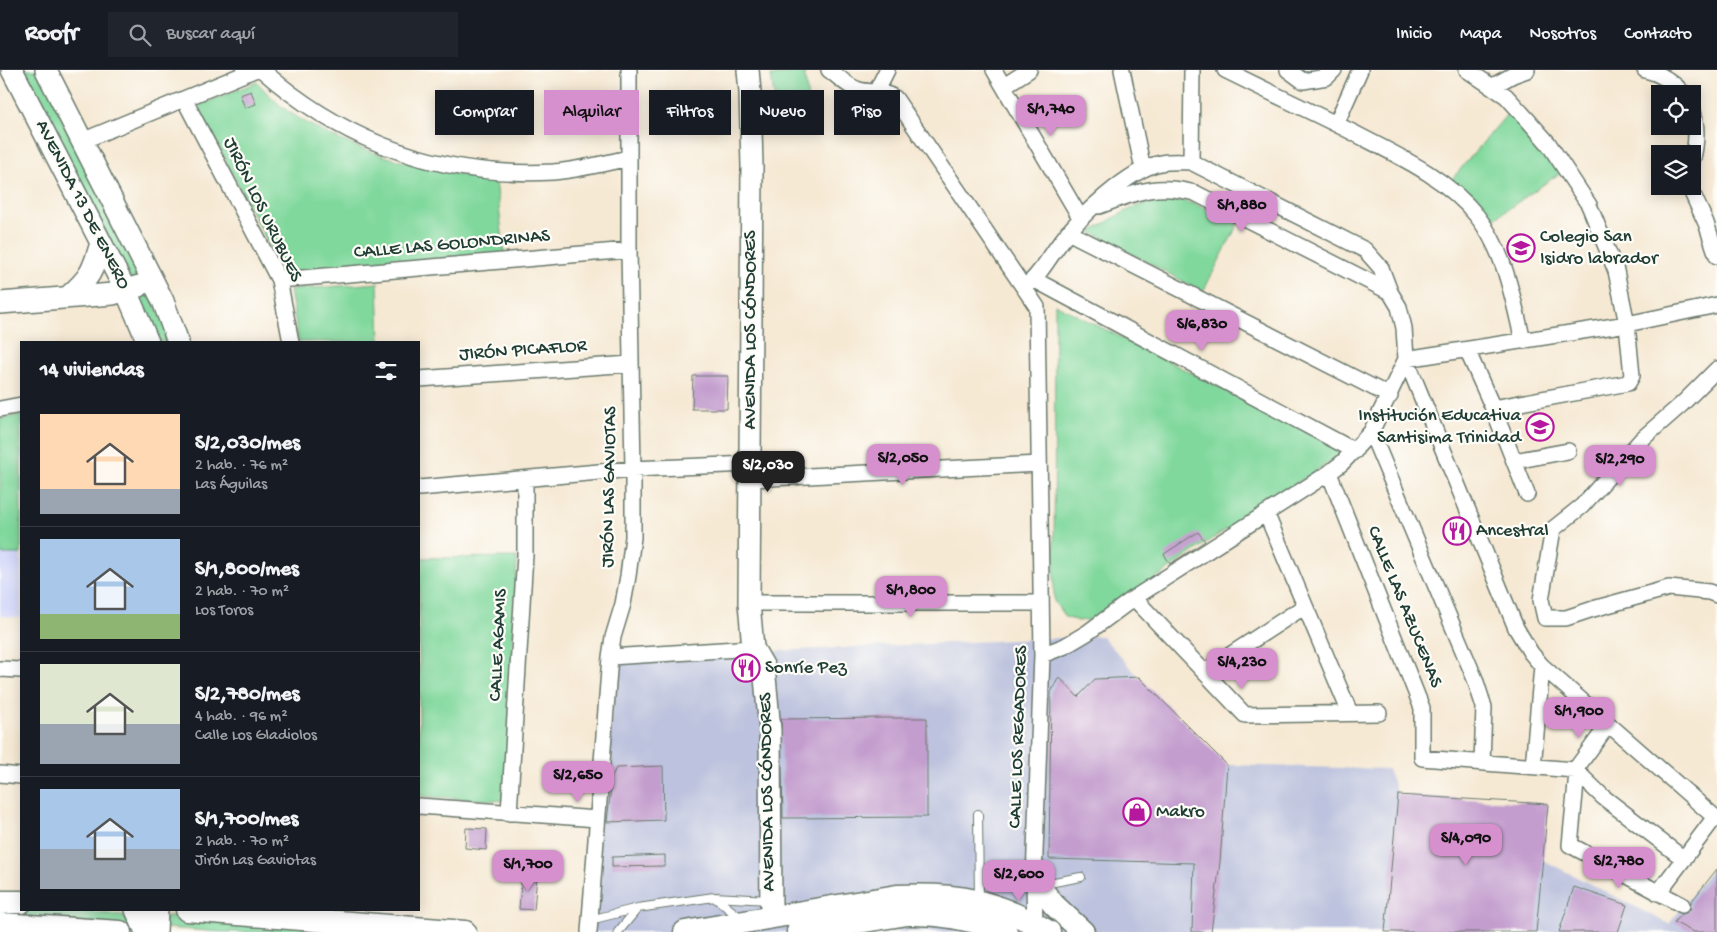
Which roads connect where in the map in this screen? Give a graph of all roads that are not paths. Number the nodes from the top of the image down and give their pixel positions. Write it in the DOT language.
graph roads {
  1 [pos="12,70"];
  2 [pos="46,70"];
  3 [pos="254,70"];
  4 [pos="262,70"];
  5 [pos="629,70"];
  6 [pos="748,70"];
  7 [pos="829,70"];
  8 [pos="887,70"];
  9 [pos="994,70"];
  10 [pos="1029,70"];
  11 [pos="1122,70"];
  12 [pos="1192,70"];
  13 [pos="1225,70"];
  14 [pos="1288,70"];
  15 [pos="1334,70"];
  16 [pos="1360,70"];
  17 [pos="1467,70"];
  18 [pos="1527,70"];
  19 [pos="1645,70"];
  20 [pos="1674,85"];
  21 [pos="1004,86"];
  22 [pos="1491,87"];
  23 [pos="865,90"];
  24 [pos="877,90"];
  25 [pos="184,98"];
  26 [pos="900,106"];
  27 [pos="1336,124"];
  28 [pos="82,141"];
  29 [pos="628,158"];
  30 [pos="1191,162"];
  31 [pos="1143,169"];
  32 [pos="1695,195"];
  33 [pos="1084,215"];
  34 [pos="1712,219"];
  35 [pos="1068,232"];
  36 [pos="101,243"];
  37 [pos="628,250"];
  38 [pos="1717,256"];
  39 [pos="279,280"];
  40 [pos="153,282"];
  41 [pos="1029,284"];
  42 [pos="126,290"];
  43 [pos="1390,292"];
  44 [pos="68,297"];
  45 [pos="0,303"];
  46 [pos="1717,305"];
  47 [pos="1627,324"];
  48 [pos="148,341"];
  49 [pos="178,341"];
  50 [pos="291,341"];
  51 [pos="1523,341"];
  52 [pos="1467,350"];
  53 [pos="1406,359"];
  54 [pos="630,364"];
  55 [pos="1717,369"];
  56 [pos="420,379"];
  57 [pos="1390,396"];
  58 [pos="20,405"];
  59 [pos="1493,408"];
  60 [pos="0,409"];
  61 [pos="1371,432"];
  62 [pos="1355,451"];
  63 [pos="1568,451"];
  64 [pos="1514,460"];
  65 [pos="1039,464"];
  66 [pos="633,469"];
  67 [pos="750,471"];
  68 [pos="1329,473"];
  69 [pos="525,479"];
  70 [pos="420,488"];
  71 [pos="1528,494"];
  72 [pos="1266,513"];
  73 [pos="1717,595"];
  74 [pos="1134,598"];
  75 [pos="749,603"];
  76 [pos="1041,604"];
  77 [pos="1305,606"];
  78 [pos="753,648"];
  79 [pos="1042,655"];
  80 [pos="610,657"];
  81 [pos="1542,666"];
  82 [pos="0,669"];
  83 [pos="20,670"];
  84 [pos="1204,672"];
  85 [pos="1350,714"];
  86 [pos="1379,714"];
  87 [pos="1608,725"];
  88 [pos="1482,763"];
  89 [pos="1533,767"];
  90 [pos="1576,772"];
  91 [pos="0,774"];
  92 [pos="20,776"];
  93 [pos="420,806"];
  94 [pos="509,813"];
  95 [pos="978,814"];
  96 [pos="1716,818"];
  97 [pos="598,819"];
  98 [pos="1684,859"];
  99 [pos="1081,878"];
  100 [pos="1034,880"];
  101 [pos="1658,893"];
  102 [pos="714,896"];
  103 [pos="979,900"];
  104 [pos="0,902"];
  105 [pos="20,902"];
  106 [pos="1682,906"];
  107 [pos="638,908"];
  108 [pos="771,908"];
  109 [pos="136,911"];
  110 [pos="157,911"];
  111 [pos="214,911"];
  112 [pos="268,913"];
  113 [pos="746,921"];
  114 [pos="0,924"];
  115 [pos="590,926"];
  116 [pos="1040,929"];
  117 [pos="120,932"];
  118 [pos="146,932"];
  119 [pos="156,932"];
  120 [pos="465,932"];
  121 [pos="618,932"];
  122 [pos="685,932"];
  123 [pos="798,932"];
  124 [pos="1006,932"];
  125 [pos="1083,932"];
  1 -- 36 [label="main road, AVENIDA 13 DE ENERO"];
  2 -- 28 [label="main road, AVENIDA 13 DE ENERO"];
  3 -- 25 [label="street"];
  4 -- 29 [label="street"];
  5 -- 29 [label="street, JIRÓN LAS GAVIOTAS"];
  6 -- 67 [label="main road, AVENIDA LOS CÓNDORES"];
  7 -- 23 [label="street, CALLE LOS REGADORES"];
  8 -- 24 [label="street"];
  9 -- 21 [label="street"];
  10 -- 21 [label="street"];
  11 -- 31 [label="street"];
  12 -- 30 [label="street"];
  13 -- 27 [label="street"];
  14 -- 15 [label="street"];
  16 -- 27 [label="street"];
  17 -- 22 [label="street"];
  18 -- 22 [label="street"];
  19 -- 20 [label="street"];
  21 -- 33 [label="street"];
  22 -- 47 [label="street"];
  25 -- 28 [label="street"];
  25 -- 39 [label="street, JIRÓN LOS URUBUES"];
  26 -- 41 [label="street, CALLE LOS REGADORES"];
  27 -- 51 [label="street"];
  28 -- 40 [label="main road, AVENIDA 13 DE ENERO"];
  29 -- 37 [label="street, JIRÓN LAS GAVIOTAS"];
  30 -- 31 [label="street"];
  30 -- 43 [label="street"];
  31 -- 33 [label="street"];
  32 -- 34 [label="street"];
  33 -- 35 [label="street"];
  33 -- 43 [label="street"];
  34 -- 38 [label="street"];
  35 -- 41 [label="street"];
  35 -- 57 [label="street"];
  36 -- 42 [label="main road, AVENIDA 13 DE ENERO"];
  36 -- 44 [label="main road"];
  37 -- 39 [label="street, CALLE LAS GOLONDRINAS"];
  37 -- 54 [label="street, JIRÓN LAS GAVIOTAS"];
  39 -- 50 [label="street, JIRÓN LOS URUBUES"];
  40 -- 42 [label="main road"];
  40 -- 49 [label="main road, AVENIDA 13 DE ENERO"];
  41 -- 62 [label="street"];
  41 -- 65 [label="street, CALLE LOS REGADORES"];
  42 -- 44 [label="main road"];
  42 -- 48 [label="main road, AVENIDA 13 DE ENERO"];
  43 -- 53 [label="street"];
  44 -- 45 [label="main road"];
  46 -- 47 [label="street"];
  47 -- 51 [label="street"];
  47 -- 59 [label="street"];
  51 -- 52 [label="street"];
  52 -- 53 [label="street"];
  52 -- 59 [label="street"];
  53 -- 57 [label="street"];
  53 -- 81 [label="street"];
  54 -- 56 [label="street, JIRÓN PICAFLOR"];
  54 -- 66 [label="street, JIRÓN LAS GAVIOTAS"];
  55 -- 73 [label="street"];
  57 -- 61 [label="street"];
  58 -- 60 [label="street"];
  59 -- 64 [label="street"];
  61 -- 62 [label="street"];
  61 -- 88 [label="street"];
  62 -- 68 [label="street"];
  63 -- 64 [label="street"];
  64 -- 71 [label="street"];
  65 -- 67 [label="street"];
  65 -- 76 [label="street, CALLE LOS REGADORES"];
  66 -- 67 [label="street"];
  66 -- 69 [label="street"];
  66 -- 80 [label="street, JIRÓN LAS GAVIOTAS"];
  67 -- 75 [label="main road, AVENIDA LOS CÓNDORES"];
  68 -- 72 [label="street"];
  68 -- 88 [label="street, CALLE LAS AZUCENAS"];
  69 -- 70 [label="street"];
  69 -- 94 [label="street, CALLE AGAMIS"];
  72 -- 74 [label="street"];
  72 -- 77 [label="street"];
  74 -- 79 [label="street"];
  74 -- 84 [label="street"];
  75 -- 76 [label="street"];
  75 -- 78 [label="main road, AVENIDA LOS CÓNDORES"];
  76 -- 79 [label="street, CALLE LOS REGADORES"];
  77 -- 84 [label="street"];
  77 -- 85 [label="street"];
  78 -- 80 [label="street"];
  78 -- 108 [label="main road, AVENIDA LOS CÓNDORES"];
  79 -- 100 [label="street, CALLE LOS REGADORES"];
  80 -- 97 [label="street, JIRÓN LAS GAVIOTAS"];
  81 -- 87 [label="street"];
  81 -- 89 [label="street"];
  82 -- 83 [label="street"];
  84 -- 85 [label="street"];
  85 -- 86 [label="street"];
  87 -- 90 [label="street"];
  87 -- 96 [label="street"];
  88 -- 89 [label="street"];
  89 -- 90 [label="street"];
  90 -- 98 [label="street"];
  90 -- 101 [label="street"];
  91 -- 92 [label="street"];
  93 -- 94 [label="street"];
  94 -- 97 [label="street"];
  95 -- 103 [label="lane"];
  96 -- 98 [label="street"];
  97 -- 115 [label="street, JIRÓN LAS GAVIOTAS"];
  98 -- 101 [label="street"];
  99 -- 100 [label="lane"];
  100 -- 116 [label="street, CALLE LOS REGADORES"];
  100 -- 125 [label="main road"];
  101 -- 106 [label="street"];
  102 -- 107 [label="lane"];
  102 -- 108 [label="lane"];
  102 -- 113 [label="lane"];
  103 -- 108 [label="main road"];
  103 -- 116 [label="main road"];
  104 -- 105 [label="main road"];
  107 -- 115 [label="lane"];
  107 -- 121 [label="lane"];
  108 -- 113 [label="main road"];
  109 -- 118 [label="main road"];
  110 -- 119 [label="main road"];
  111 -- 112 [label="main road"];
  112 -- 120 [label="main road"];
  113 -- 122 [label="main road"];
  114 -- 117 [label="main road"];
  123 -- 124 [label="main road"];
}
